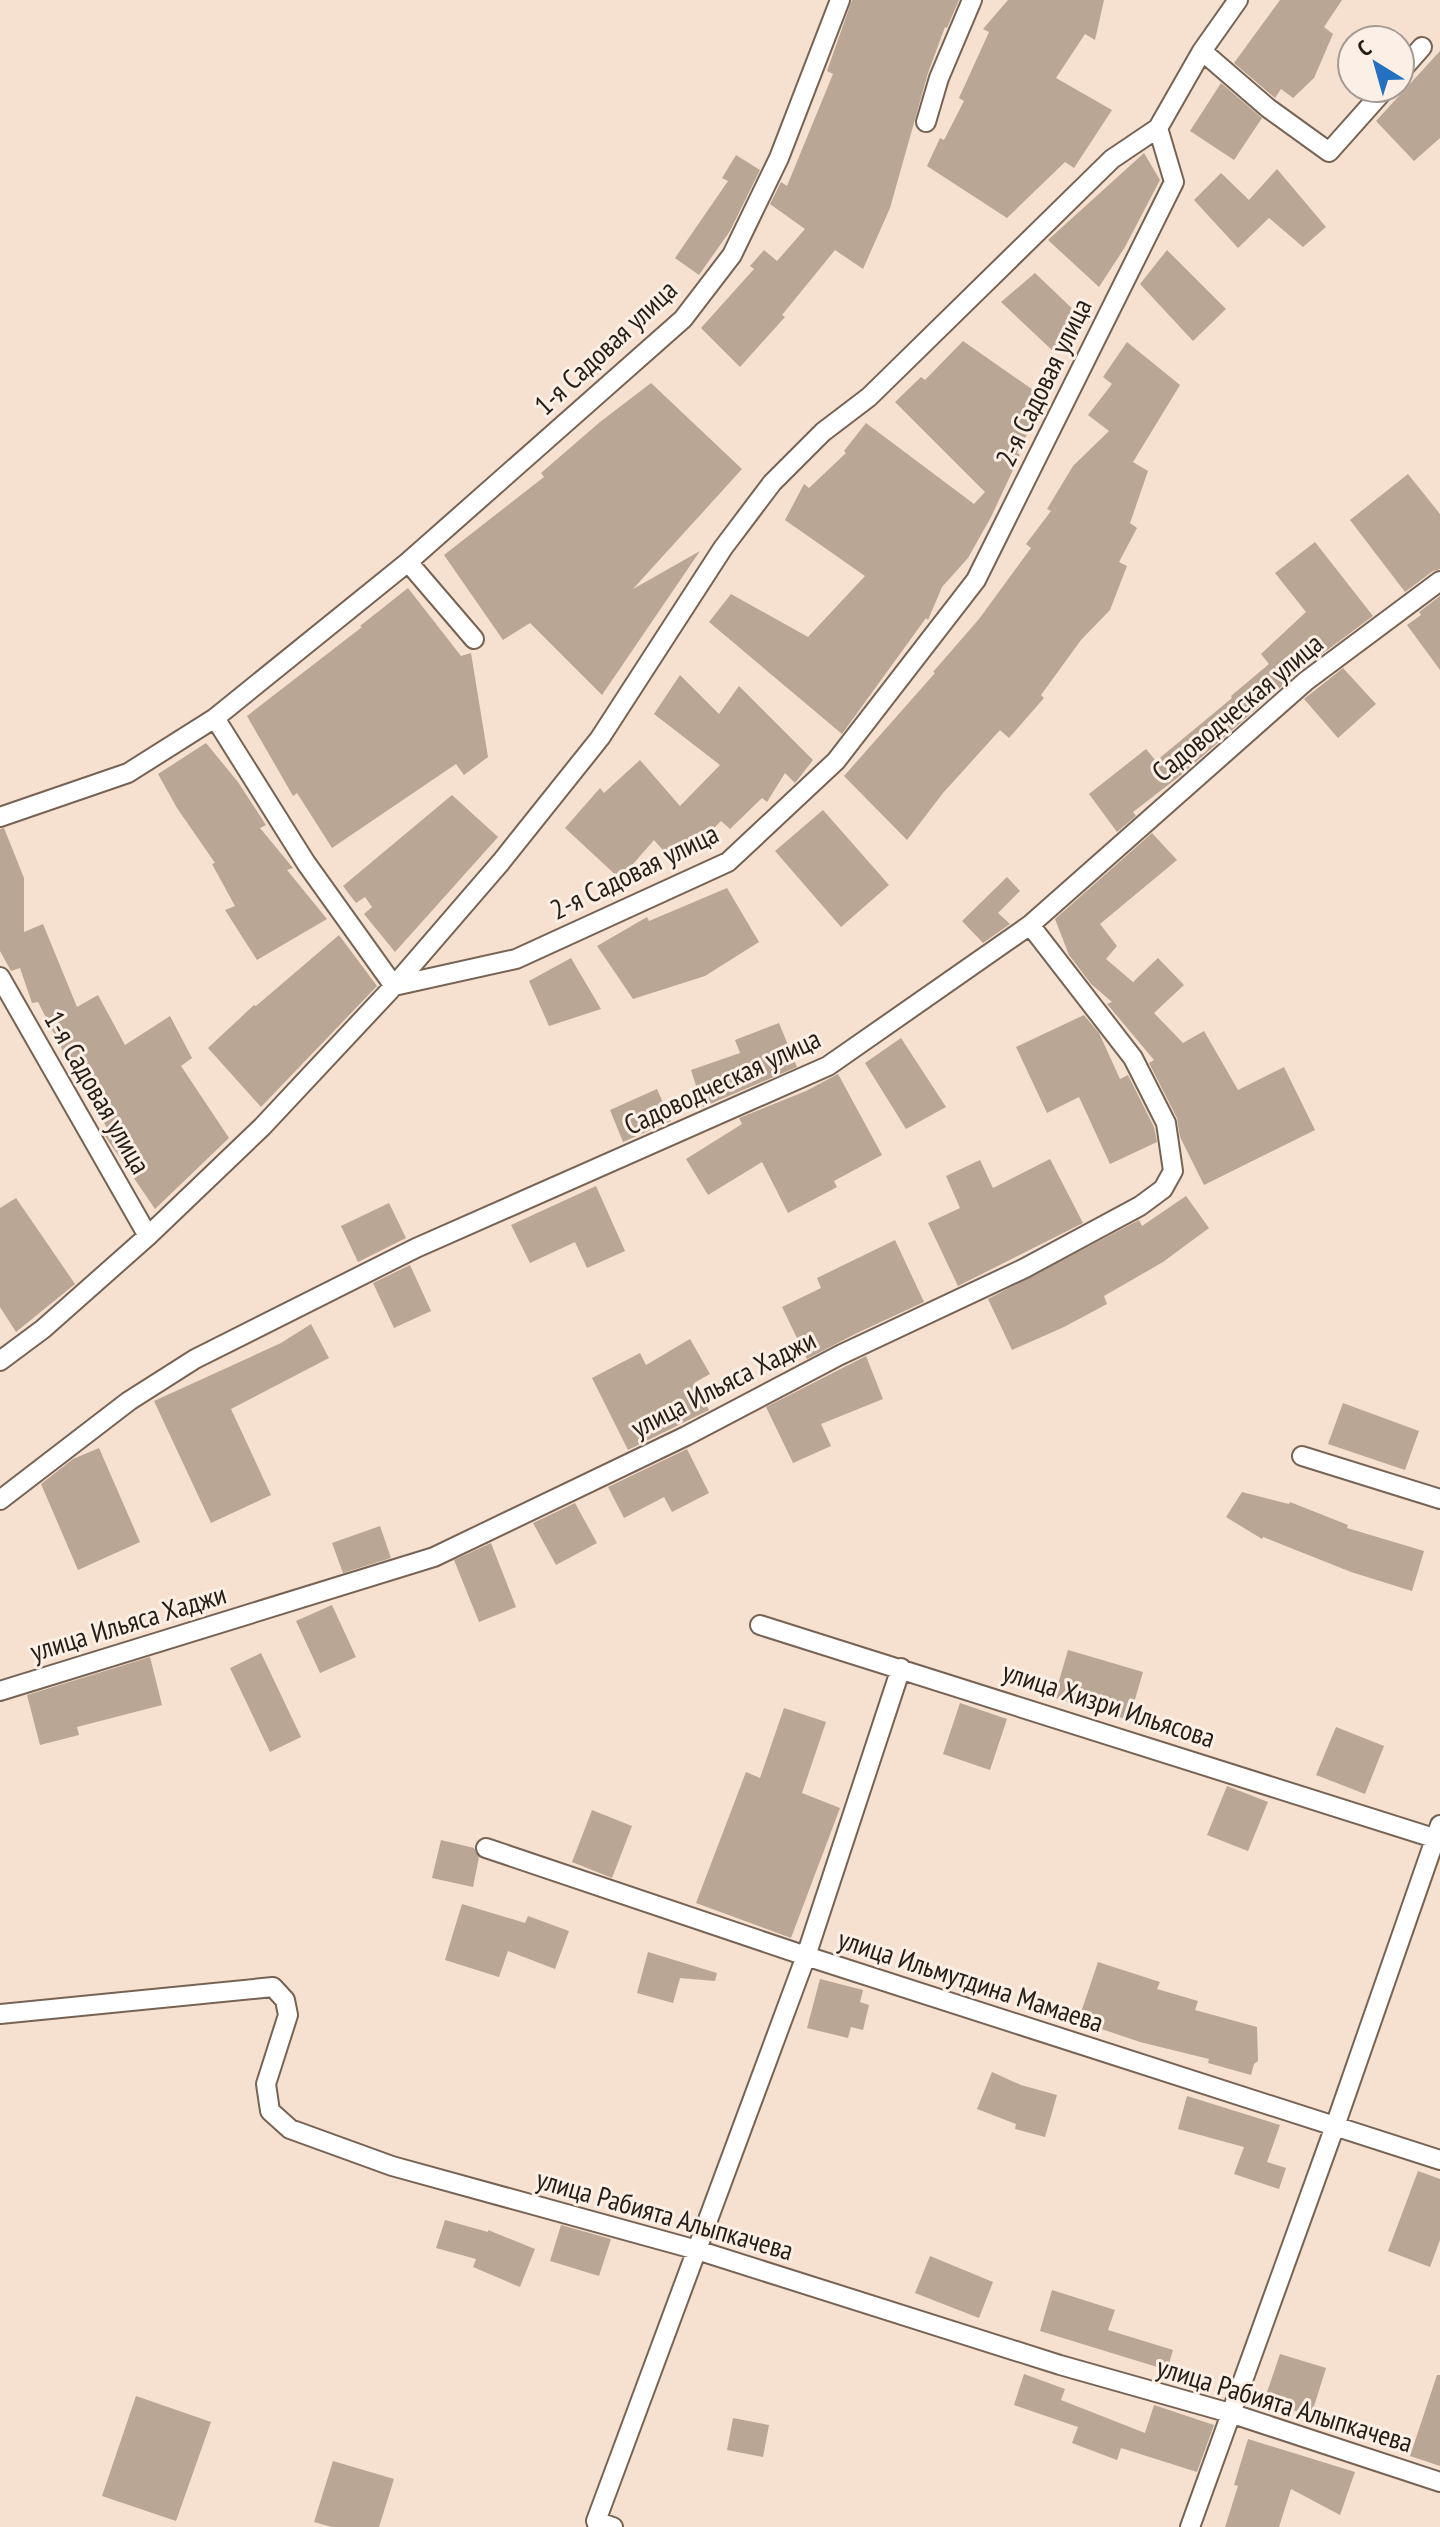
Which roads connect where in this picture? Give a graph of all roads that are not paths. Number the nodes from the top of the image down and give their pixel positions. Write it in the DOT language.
graph roads {
  1 [pos="840,0"];
  2 [pos="972,0"];
  3 [pos="1238,0"];
  4 [pos="1422,47"];
  5 [pos="1202,51"];
  6 [pos="1416,54"];
  7 [pos="1372,104"];
  8 [pos="926,122"];
  9 [pos="1158,128"];
  10 [pos="408,562"];
  11 [pos="1440,581"];
  12 [pos="474,639"];
  13 [pos="215,718"];
  14 [pos="0,817"];
  15 [pos="1030,925"];
  16 [pos="0,977"];
  17 [pos="394,986"];
  18 [pos="148,1236"];
  19 [pos="0,1361"];
  20 [pos="1302,1456"];
  21 [pos="1440,1499"];
  22 [pos="0,1500"];
  23 [pos="760,1625"];
  24 [pos="901,1668"];
  25 [pos="0,1691"];
  26 [pos="1438,1834"];
  27 [pos="486,1848"];
  28 [pos="806,1956"];
  29 [pos="0,2014"];
  30 [pos="1335,2126"];
  31 [pos="1440,2160"];
  32 [pos="697,2250"];
  33 [pos="1230,2413"];
  34 [pos="1440,2482"];
  35 [pos="604,2524"];
  36 [pos="1190,2527"];
  1 -- 10 [label="street, 1-я Садовая улица"];
  2 -- 8 [label="street"];
  3 -- 5 [label="street"];
  4 -- 6 [label="street"];
  5 -- 7 [label="street"];
  5 -- 9 [label="street"];
  9 -- 17 [label="street"];
  9 -- 17 [label="street, 2-я Садовая улица"];
  10 -- 12 [label="street"];
  10 -- 13 [label="street, 1-я Садовая улица"];
  11 -- 15 [label="street, Садоводческая улица"];
  13 -- 14 [label="street, 1-я Садовая улица"];
  13 -- 17 [label="street"];
  15 -- 22 [label="street, Садоводческая улица"];
  15 -- 25 [label="street, улица Ильяса Хаджи"];
  16 -- 18 [label="street, 1-я Садовая улица"];
  17 -- 18 [label="street"];
  18 -- 19 [label="street"];
  20 -- 21 [label="street"];
  23 -- 24 [label="street, улица Хизри Ильясова"];
  24 -- 26 [label="street, улица Хизри Ильясова"];
  24 -- 28 [label="street"];
  26 -- 30 [label="street"];
  27 -- 28 [label="street, улица Ильмутдина Мамаева"];
  28 -- 30 [label="street, улица Ильмутдина Мамаева"];
  28 -- 32 [label="street"];
  29 -- 32 [label="street, улица Рабията Алыпкачева"];
  30 -- 31 [label="street, улица Ильмутдина Мамаева"];
  30 -- 33 [label="street"];
  32 -- 33 [label="street, улица Рабията Алыпкачева"];
  32 -- 35 [label="street"];
  33 -- 34 [label="street, улица Рабията Алыпкачева"];
  33 -- 36 [label="street"];
}
